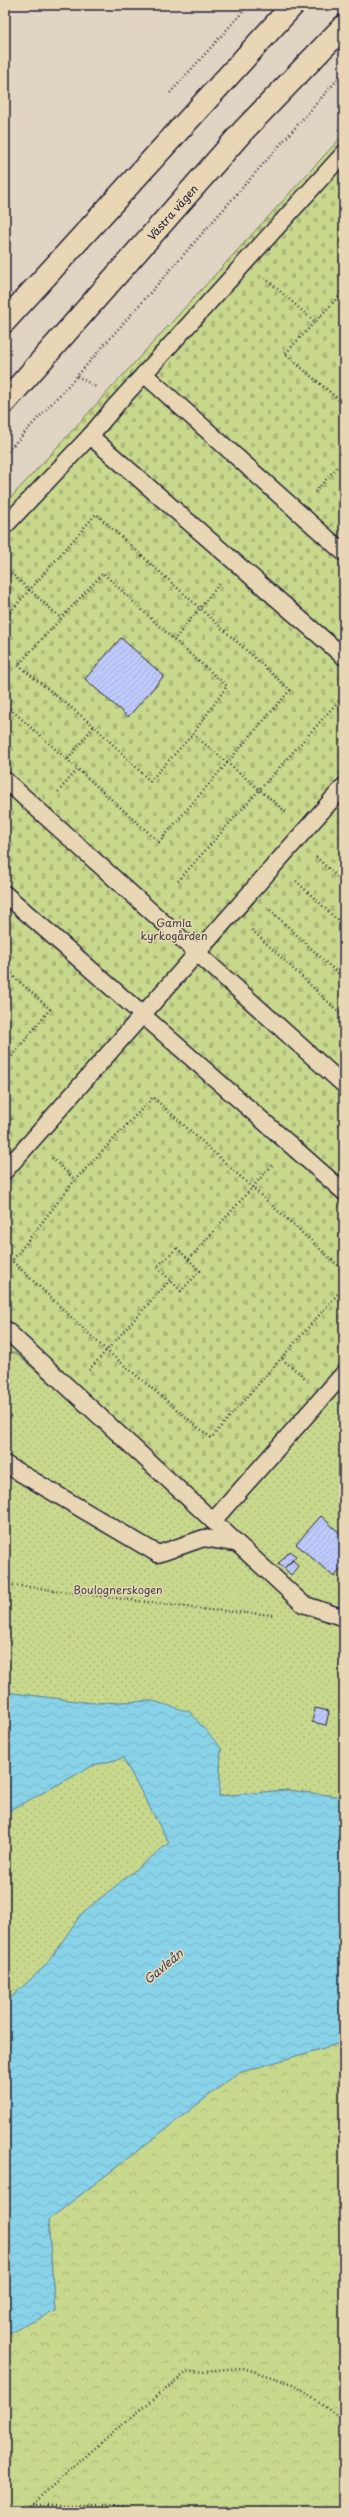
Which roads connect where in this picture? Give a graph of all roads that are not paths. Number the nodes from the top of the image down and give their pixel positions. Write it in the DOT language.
graph roads {
  1 [pos="293,5"];
  2 [pos="344,26"];
  3 [pos="344,153"];
  4 [pos="5,321"];
  5 [pos="144,374"];
  6 [pos="5,402"];
  7 [pos="90,436"];
  8 [pos="5,526"];
  9 [pos="344,553"];
  10 [pos="344,657"];
  11 [pos="5,780"];
  12 [pos="344,786"];
  13 [pos="5,894"];
  14 [pos="197,953"];
  15 [pos="142,1015"];
  16 [pos="344,1085"];
  17 [pos="5,1171"];
  18 [pos="344,1192"];
  19 [pos="5,1329"];
  20 [pos="344,1373"];
  21 [pos="5,1464"];
  22 [pos="213,1521"];
  23 [pos="235,1543"];
  24 [pos="344,1618"];
  1 -- 4 [label="main road"];
  2 -- 6 [label="main road, Västra vägen"];
  3 -- 5 [label="lane"];
  5 -- 7 [label="lane"];
  5 -- 9 [label="lane"];
  7 -- 8 [label="lane"];
  7 -- 10 [label="lane"];
  11 -- 14 [label="lane"];
  12 -- 14 [label="lane"];
  13 -- 15 [label="lane"];
  14 -- 15 [label="lane"];
  14 -- 16 [label="lane"];
  15 -- 17 [label="lane"];
  15 -- 18 [label="lane"];
  19 -- 22 [label="lane"];
  20 -- 22 [label="lane"];
  21 -- 23 [label="lane"];
  22 -- 23 [label="lane"];
  23 -- 24 [label="lane"];
}
